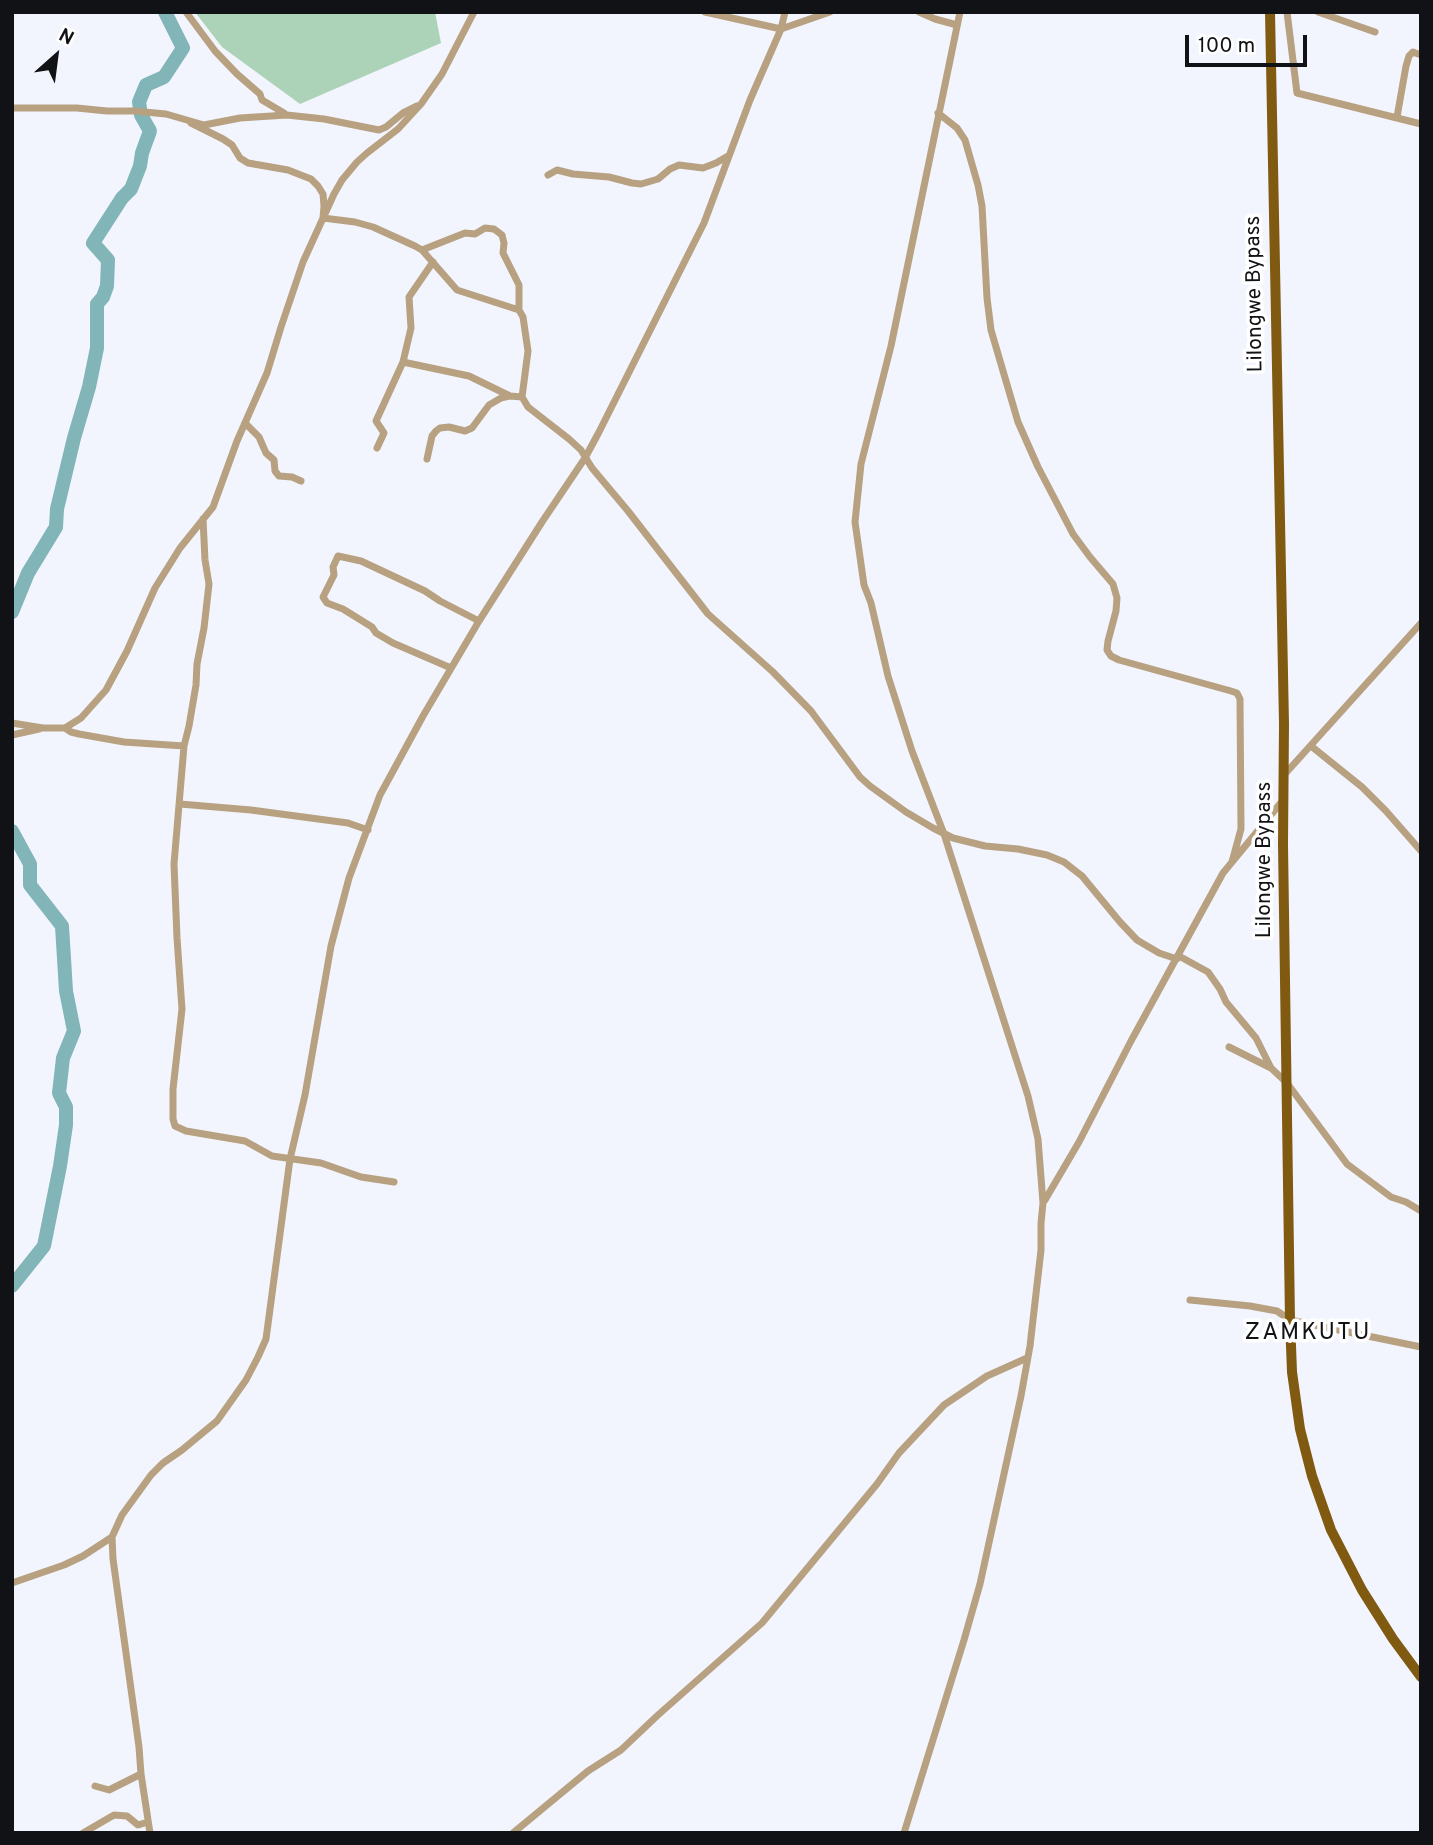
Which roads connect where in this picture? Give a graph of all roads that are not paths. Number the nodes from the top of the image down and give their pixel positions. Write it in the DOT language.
graph roads {
  1 [pos="186,12"];
  2 [pos="474,12"];
  3 [pos="705,12"];
  4 [pos="785,12"];
  5 [pos="830,12"];
  6 [pos="919,12"];
  7 [pos="960,12"];
  8 [pos="1270,12"];
  9 [pos="1287,12"];
  10 [pos="1318,12"];
  11 [pos="957,25"];
  12 [pos="781,29"];
  13 [pos="1375,32"];
  14 [pos="1421,55"];
  15 [pos="262,100"];
  16 [pos="421,104"];
  17 [pos="12,108"];
  18 [pos="938,113"];
  19 [pos="287,115"];
  20 [pos="253,117"];
  21 [pos="1397,117"];
  22 [pos="191,123"];
  23 [pos="1421,124"];
  24 [pos="729,156"];
  25 [pos="548,175"];
  26 [pos="323,218"];
  27 [pos="422,250"];
  28 [pos="433,262"];
  29 [pos="520,310"];
  30 [pos="403,362"];
  31 [pos="510,396"];
  32 [pos="522,397"];
  33 [pos="246,424"];
  34 [pos="377,448"];
  35 [pos="585,458"];
  36 [pos="427,459"];
  37 [pos="301,481"];
  38 [pos="203,518"];
  39 [pos="479,621"];
  40 [pos="1421,623"];
  41 [pos="451,668"];
  42 [pos="12,723"];
  43 [pos="65,727"];
  44 [pos="43,728"];
  45 [pos="12,735"];
  46 [pos="184,746"];
  47 [pos="1311,746"];
  48 [pos="1284,775"];
  49 [pos="1284,799"];
  50 [pos="180,804"];
  51 [pos="368,830"];
  52 [pos="944,834"];
  53 [pos="1421,851"];
  54 [pos="1232,862"];
  55 [pos="1178,957"];
  56 [pos="1229,1047"];
  57 [pos="1272,1068"];
  58 [pos="1287,1083"];
  59 [pos="290,1159"];
  60 [pos="394,1182"];
  61 [pos="1043,1203"];
  62 [pos="1421,1211"];
  63 [pos="1190,1300"];
  64 [pos="1290,1320"];
  65 [pos="1421,1347"];
  66 [pos="1027,1358"];
  67 [pos="112,1537"];
  68 [pos="12,1583"];
  69 [pos="1421,1677"];
  70 [pos="141,1774"];
  71 [pos="95,1786"];
  72 [pos="148,1822"];
  73 [pos="83,1833"];
  74 [pos="150,1833"];
  75 [pos="513,1833"];
  76 [pos="904,1833"];
  1 -- 15 [label="street"];
  2 -- 16 [label="street"];
  3 -- 12 [label="street"];
  4 -- 12 [label="street"];
  5 -- 12 [label="street"];
  6 -- 11 [label="street"];
  7 -- 11 [label="street"];
  8 -- 48 [label="main road, Lilongwe Bypass"];
  9 -- 21 [label="street"];
  10 -- 13 [label="street"];
  11 -- 18 [label="street"];
  12 -- 24 [label="street"];
  14 -- 21 [label="street"];
  15 -- 19 [label="street"];
  15 -- 20 [label="street"];
  16 -- 19 [label="street"];
  16 -- 26 [label="street"];
  17 -- 22 [label="street"];
  18 -- 52 [label="street"];
  18 -- 54 [label="street"];
  19 -- 20 [label="street"];
  20 -- 22 [label="street"];
  21 -- 23 [label="street"];
  22 -- 26 [label="street"];
  24 -- 25 [label="street"];
  24 -- 35 [label="street"];
  26 -- 27 [label="street"];
  26 -- 33 [label="street"];
  27 -- 28 [label="street"];
  27 -- 29 [label="street"];
  28 -- 29 [label="street"];
  28 -- 30 [label="street"];
  29 -- 32 [label="street"];
  30 -- 31 [label="street"];
  30 -- 34 [label="street"];
  31 -- 32 [label="street"];
  31 -- 36 [label="street"];
  32 -- 35 [label="street"];
  33 -- 37 [label="street"];
  33 -- 38 [label="street"];
  35 -- 39 [label="street"];
  35 -- 52 [label="street"];
  38 -- 43 [label="street"];
  38 -- 46 [label="street"];
  39 -- 41 [label="street"];
  39 -- 41 [label="street"];
  40 -- 47 [label="street"];
  41 -- 51 [label="street"];
  42 -- 44 [label="street"];
  43 -- 44 [label="street"];
  43 -- 46 [label="street"];
  44 -- 45 [label="street"];
  46 -- 50 [label="street"];
  47 -- 48 [label="street"];
  47 -- 53 [label="street"];
  48 -- 49 [label="main road, Lilongwe Bypass"];
  49 -- 54 [label="street"];
  49 -- 58 [label="main road, Lilongwe Bypass"];
  50 -- 51 [label="street"];
  50 -- 59 [label="street"];
  51 -- 59 [label="street"];
  52 -- 55 [label="street"];
  52 -- 61 [label="street"];
  54 -- 55 [label="street"];
  55 -- 57 [label="street"];
  55 -- 61 [label="street"];
  56 -- 57 [label="street"];
  57 -- 58 [label="street"];
  58 -- 62 [label="street"];
  58 -- 64 [label="main road, Lilongwe Bypass"];
  59 -- 60 [label="street"];
  59 -- 67 [label="street"];
  61 -- 66 [label="street"];
  63 -- 64 [label="street"];
  64 -- 65 [label="street"];
  64 -- 69 [label="main road, Lilongwe Bypass"];
  66 -- 75 [label="street"];
  66 -- 76 [label="street"];
  67 -- 68 [label="street"];
  67 -- 70 [label="street"];
  70 -- 71 [label="street"];
  70 -- 72 [label="street"];
  72 -- 73 [label="street"];
  72 -- 74 [label="street"];
}
